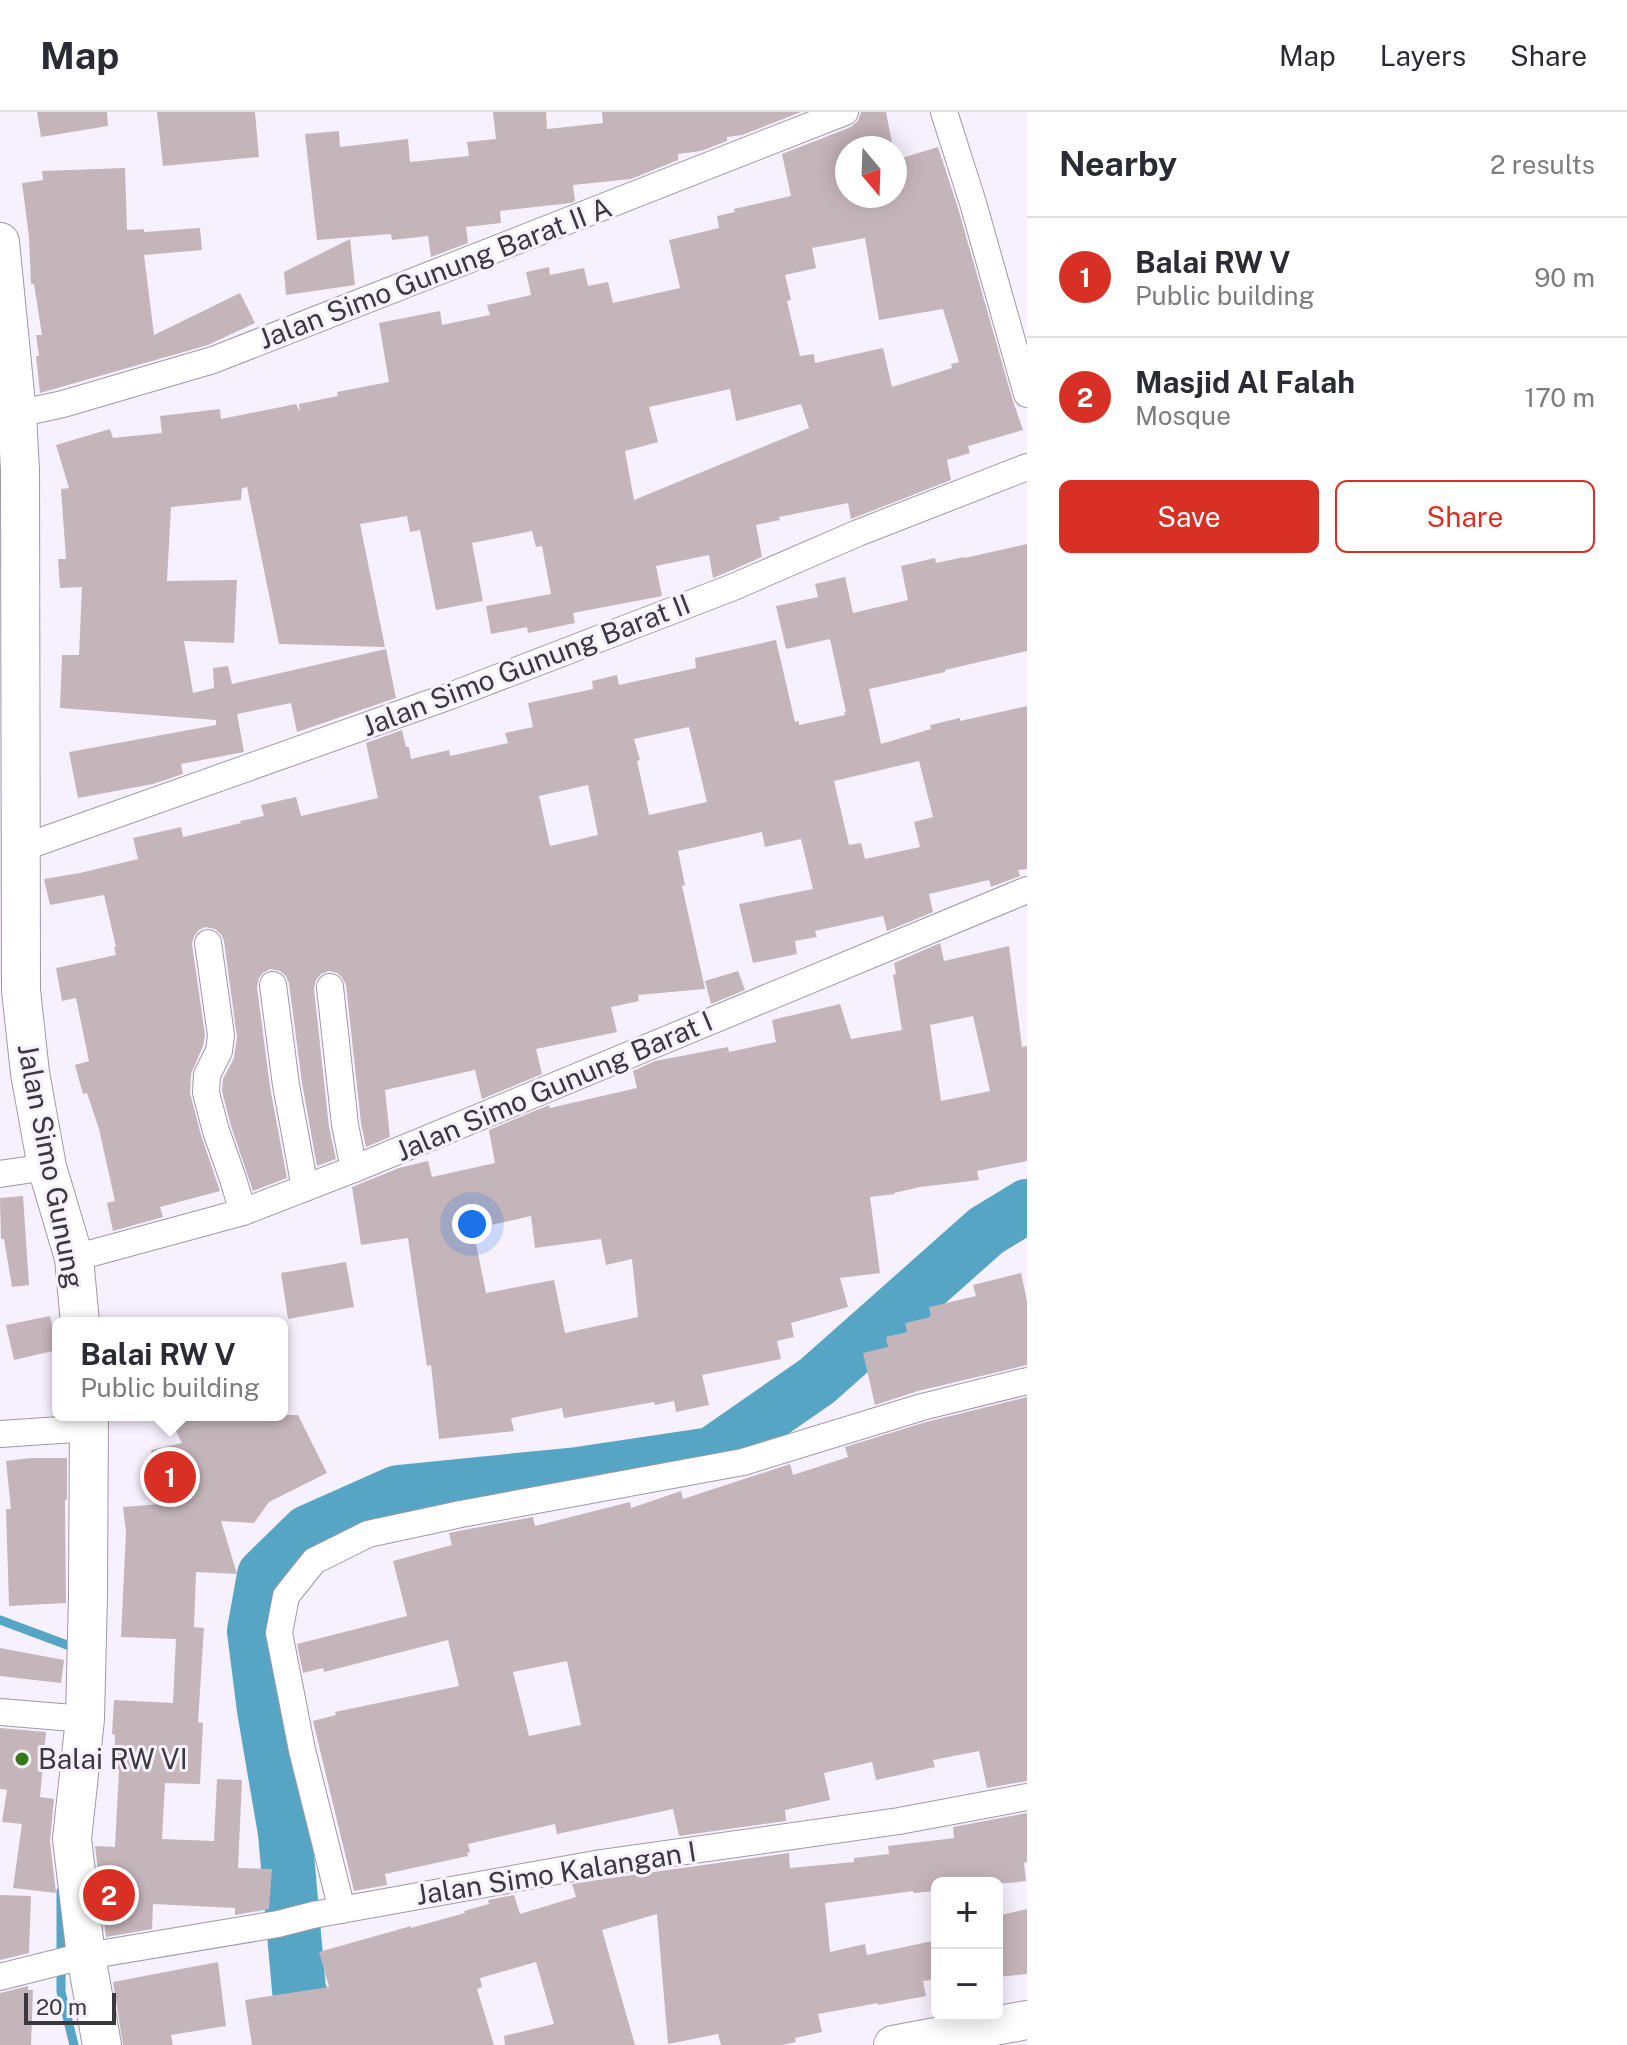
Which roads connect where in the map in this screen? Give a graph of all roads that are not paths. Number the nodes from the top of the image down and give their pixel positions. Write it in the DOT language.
graph roads {
  1 [pos="845,112"];
  2 [pos="944,112"];
  3 [pos="0,242"];
  4 [pos="1027,394"];
  5 [pos="11,446"];
  6 [pos="1027,467"];
  7 [pos="10,779"];
  8 [pos="19,849"];
  9 [pos="1027,890"];
  10 [pos="208,943"];
  11 [pos="273,985"];
  12 [pos="330,987"];
  13 [pos="47,1167"];
  14 [pos="354,1169"];
  15 [pos="0,1174"];
  16 [pos="305,1188"];
  17 [pos="243,1212"];
  18 [pos="74,1258"];
  19 [pos="79,1317"];
  20 [pos="1027,1381"];
  21 [pos="90,1421"];
  22 [pos="0,1434"];
  23 [pos="0,1712"];
  24 [pos="73,1718"];
  25 [pos="1027,1797"];
  26 [pos="342,1910"];
  27 [pos="79,1957"];
  28 [pos="0,1977"];
  29 [pos="1027,2020"];
  30 [pos="102,2045"];
  31 [pos="894,2045"];
  1 -- 5 [label="street, Jalan Simo Gunung Barat II A"];
  2 -- 4 [label="street"];
  3 -- 5 [label="main road, Jalan Simo Gunung"];
  5 -- 7 [label="main road, Jalan Simo Gunung"];
  6 -- 8 [label="street, Jalan Simo Gunung Barat II"];
  7 -- 8 [label="main road, Jalan Simo Gunung"];
  8 -- 13 [label="main road, Jalan Simo Gunung"];
  9 -- 14 [label="street, Jalan Simo Gunung Barat I"];
  10 -- 17 [label="street"];
  11 -- 16 [label="street"];
  12 -- 14 [label="street"];
  13 -- 15 [label="street"];
  13 -- 18 [label="main road, Jalan Simo Gunung"];
  14 -- 16 [label="street, Jalan Simo Gunung Barat I"];
  16 -- 17 [label="street, Jalan Simo Gunung Barat I"];
  17 -- 18 [label="street, Jalan Simo Gunung Barat I"];
  18 -- 19 [label="main road, Jalan Simo Gunung"];
  20 -- 26 [label="street"];
  21 -- 22 [label="street"];
  21 -- 24 [label="main road"];
  23 -- 24 [label="street"];
  24 -- 27 [label="main road"];
  25 -- 26 [label="street, Jalan Simo Kalangan I"];
  26 -- 27 [label="street, Jalan Simo Kalangan I"];
  27 -- 28 [label="street, Jalan Simo Kalangan I"];
  27 -- 30 [label="main road"];
  29 -- 31 [label="main road"];
}
